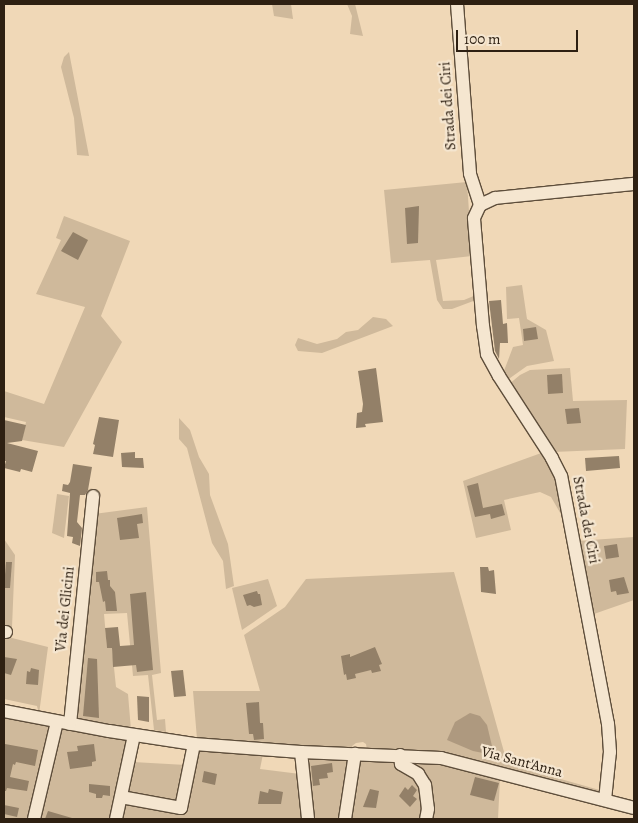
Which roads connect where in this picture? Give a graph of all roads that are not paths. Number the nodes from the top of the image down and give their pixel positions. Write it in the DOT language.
graph roads {
  1 [pos="456,4"];
  2 [pos="634,184"];
  3 [pos="480,205"];
  4 [pos="93,496"];
  5 [pos="4,711"];
  6 [pos="57,722"];
  7 [pos="70,724"];
  8 [pos="134,735"];
  9 [pos="194,744"];
  10 [pos="301,752"];
  11 [pos="355,754"];
  12 [pos="400,755"];
  13 [pos="120,797"];
  14 [pos="605,800"];
  15 [pos="634,808"];
  16 [pos="34,819"];
  17 [pos="116,819"];
  18 [pos="308,819"];
  19 [pos="345,819"];
  20 [pos="426,819"];
  1 -- 3 [label="street, Strada dei Ciri"];
  2 -- 3 [label="street"];
  3 -- 14 [label="street, Strada dei Ciri"];
  4 -- 7 [label="street, Via dei Glicini"];
  5 -- 6 [label="street, Via Sant'Anna"];
  6 -- 7 [label="street, Via Sant'Anna"];
  6 -- 16 [label="street"];
  7 -- 8 [label="street, Via Sant'Anna"];
  8 -- 9 [label="street, Via Sant'Anna"];
  8 -- 13 [label="street"];
  9 -- 10 [label="street, Via Sant'Anna"];
  9 -- 13 [label="street"];
  10 -- 11 [label="street, Via Sant'Anna"];
  10 -- 18 [label="street"];
  11 -- 12 [label="street, Via Sant'Anna"];
  11 -- 19 [label="street"];
  12 -- 14 [label="street, Via Sant'Anna"];
  12 -- 20 [label="street"];
  13 -- 17 [label="street"];
  14 -- 15 [label="street, Via Sant'Anna"];
}
